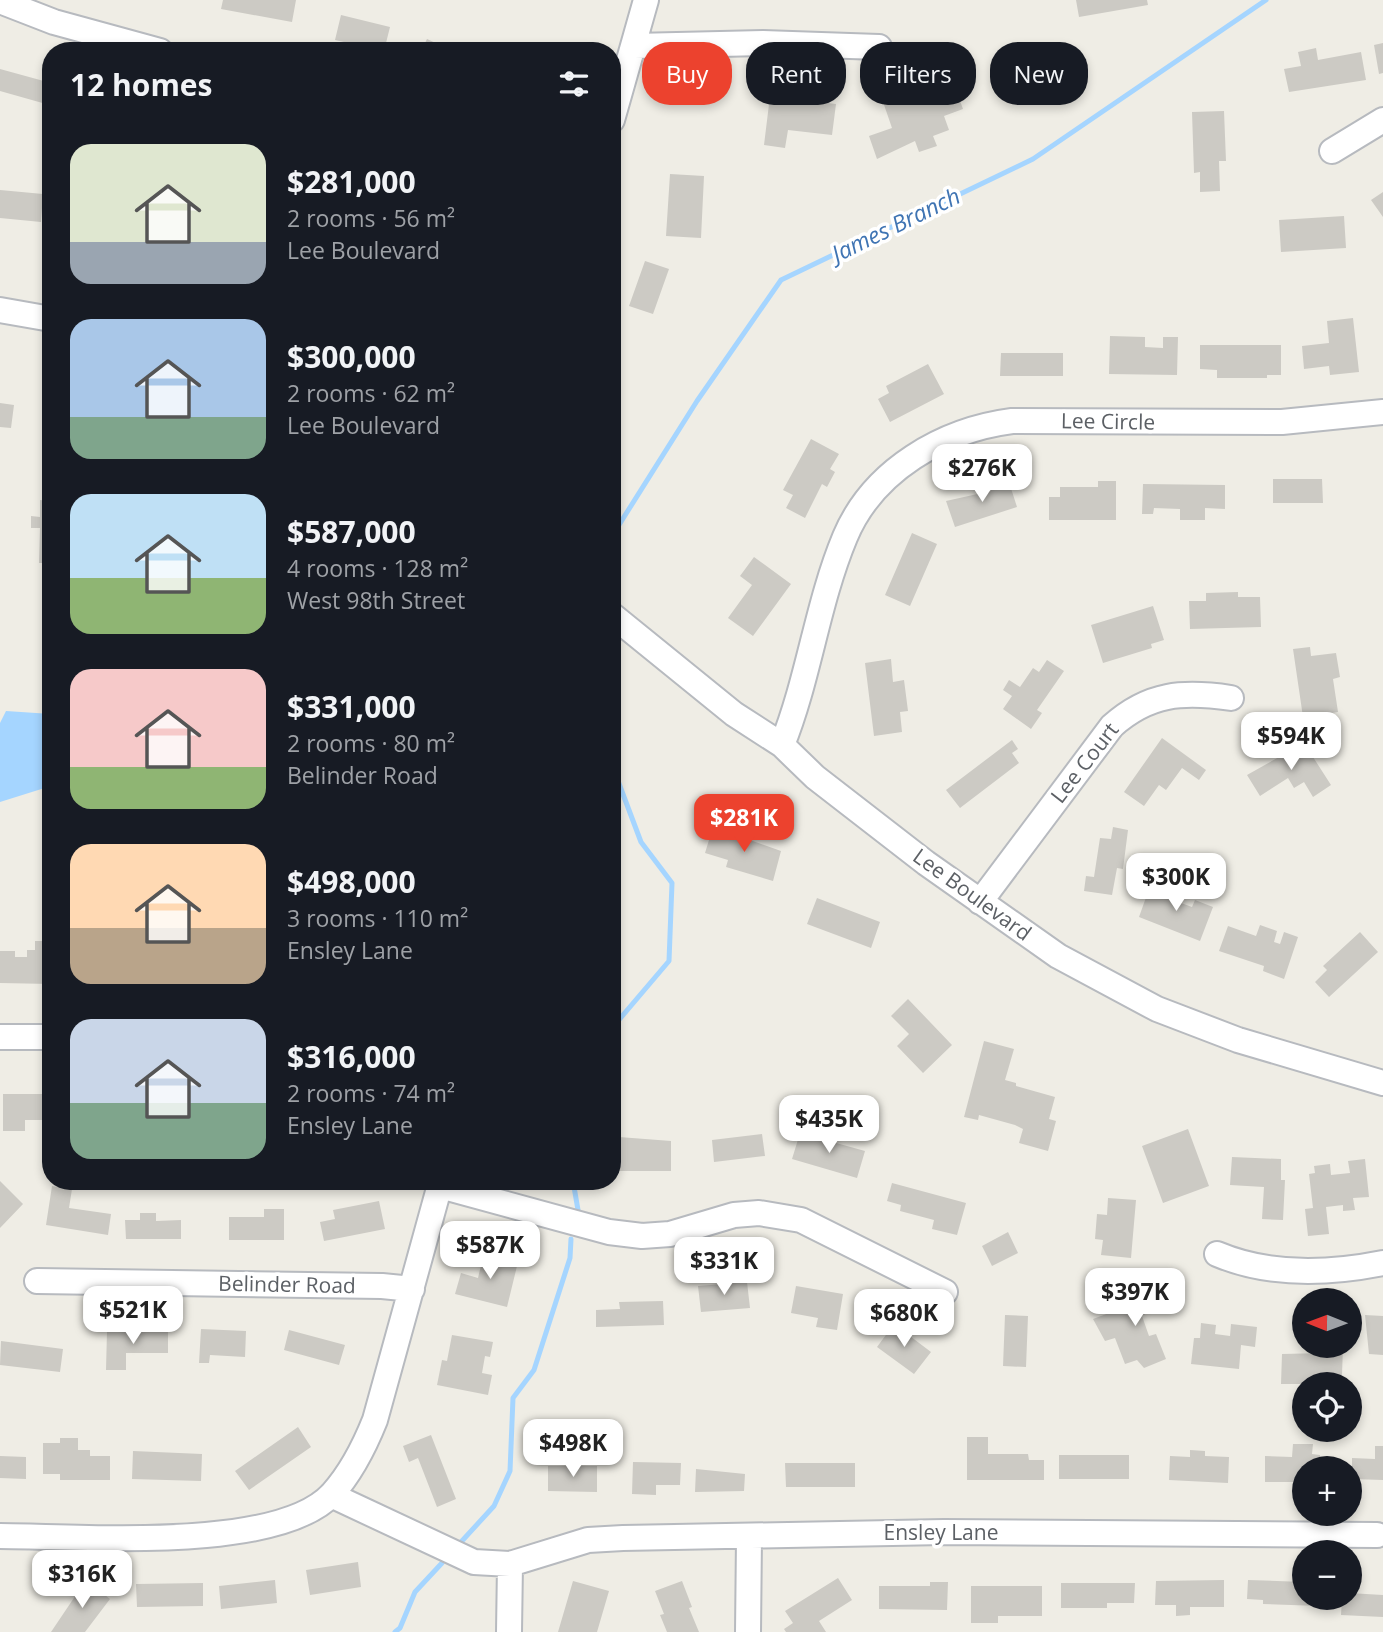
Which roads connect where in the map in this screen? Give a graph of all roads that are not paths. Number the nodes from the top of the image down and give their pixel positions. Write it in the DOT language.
graph roads {
  1 [pos="646,0"];
  2 [pos="0,1"];
  3 [pos="127,42"];
  4 [pos="634,46"];
  5 [pos="860,46"];
  6 [pos="621,90"];
  7 [pos="1383,120"];
  8 [pos="1332,151"];
  9 [pos="0,310"];
  10 [pos="42,317"];
  11 [pos="1383,412"];
  12 [pos="621,622"];
  13 [pos="1231,698"];
  14 [pos="782,745"];
  15 [pos="980,902"];
  16 [pos="0,1037"];
  17 [pos="42,1037"];
  18 [pos="1383,1083"];
  19 [pos="439,1190"];
  20 [pos="465,1190"];
  21 [pos="1217,1254"];
  22 [pos="1383,1263"];
  23 [pos="37,1281"];
  24 [pos="412,1289"];
  25 [pos="945,1292"];
  26 [pos="331,1495"];
  27 [pos="1377,1535"];
  28 [pos="0,1536"];
  29 [pos="749,1538"];
  30 [pos="510,1564"];
  31 [pos="509,1632"];
  32 [pos="748,1632"];
  1 -- 4 [label="street"];
  2 -- 3 [label="street"];
  4 -- 5 [label="street"];
  4 -- 6 [label="street"];
  7 -- 8 [label="street"];
  9 -- 10 [label="street"];
  11 -- 14 [label="street, Lee Circle"];
  12 -- 14 [label="street, Lee Boulevard"];
  13 -- 15 [label="street, Lee Court"];
  14 -- 15 [label="street, Lee Boulevard"];
  15 -- 18 [label="street, Lee Boulevard"];
  16 -- 17 [label="street"];
  19 -- 24 [label="street"];
  20 -- 25 [label="street"];
  21 -- 22 [label="street"];
  23 -- 24 [label="street, Belinder Road"];
  24 -- 26 [label="street"];
  26 -- 28 [label="street"];
  26 -- 30 [label="street, Ensley Lane"];
  27 -- 29 [label="street, Ensley Lane"];
  29 -- 30 [label="street, Ensley Lane"];
  29 -- 32 [label="street"];
  30 -- 31 [label="street"];
}
